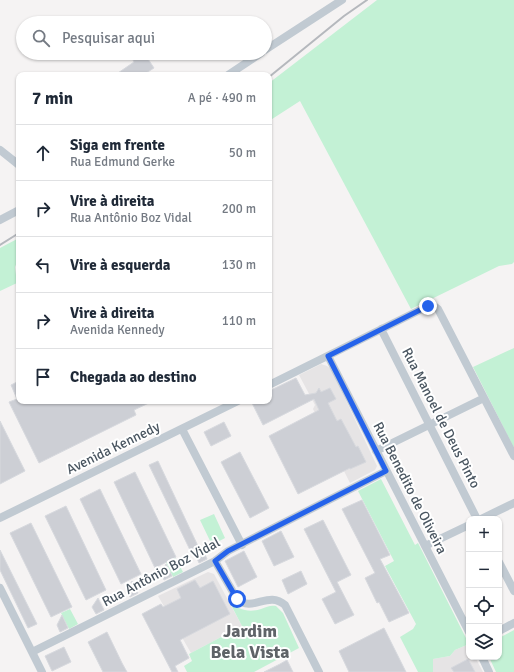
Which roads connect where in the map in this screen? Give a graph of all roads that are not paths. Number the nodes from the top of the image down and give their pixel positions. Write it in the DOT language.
graph roads {
  1 [pos="342,0"];
  2 [pos="272,45"];
  3 [pos="250,60"];
  4 [pos="232,72"];
  5 [pos="0,150"];
  6 [pos="16,163"];
  7 [pos="16,212"];
  8 [pos="0,220"];
  9 [pos="381,328"];
  10 [pos="328,356"];
  11 [pos="272,384"];
  12 [pos="484,398"];
  13 [pos="232,404"];
  14 [pos="430,424"];
  15 [pos="182,429"];
  16 [pos="376,451"];
  17 [pos="514,456"];
  18 [pos="386,471"];
  19 [pos="514,503"];
  20 [pos="476,516"];
  21 [pos="487,516"];
  22 [pos="0,518"];
  23 [pos="466,526"];
  24 [pos="242,545"];
  25 [pos="425,546"];
  26 [pos="215,561"];
  27 [pos="502,568"];
  28 [pos="0,588"];
  29 [pos="514,591"];
  30 [pos="514,623"];
  31 [pos="466,626"];
  32 [pos="502,629"];
  33 [pos="32,652"];
  34 [pos="484,660"];
  35 [pos="42,672"];
  36 [pos="319,672"];
  37 [pos="490,672"];
  1 -- 2 [label="street"];
  3 -- 4 [label="street"];
  5 -- 6 [label="street"];
  7 -- 8 [label="street"];
  9 -- 10 [label="street"];
  9 -- 12 [label="street"];
  9 -- 14 [label="street, Rua Manoel de Deus Pinto"];
  10 -- 11 [label="street"];
  10 -- 16 [label="street, Rua Benedito de Oliveira"];
  12 -- 14 [label="street"];
  12 -- 17 [label="street"];
  13 -- 15 [label="street, Avenida Kennedy"];
  14 -- 16 [label="street"];
  14 -- 20 [label="street, Rua Manoel de Deus Pinto"];
  15 -- 22 [label="street, Avenida Kennedy"];
  15 -- 24 [label="street"];
  16 -- 18 [label="street, Rua Benedito de Oliveira"];
  18 -- 24 [label="street, Rua Antônio Boz Vidal"];
  18 -- 25 [label="street, Rua Benedito de Oliveira"];
  19 -- 21 [label="street"];
  23 -- 25 [label="street"];
  24 -- 26 [label="street, Rua Antônio Boz Vidal"];
  25 -- 31 [label="street, Rua Benedito de Oliveira"];
  26 -- 33 [label="street, Rua Antônio Boz Vidal"];
  26 -- 36 [label="street"];
  27 -- 29 [label="street"];
  28 -- 33 [label="street"];
  30 -- 32 [label="street"];
  33 -- 35 [label="street"];
  34 -- 37 [label="street"];
}
